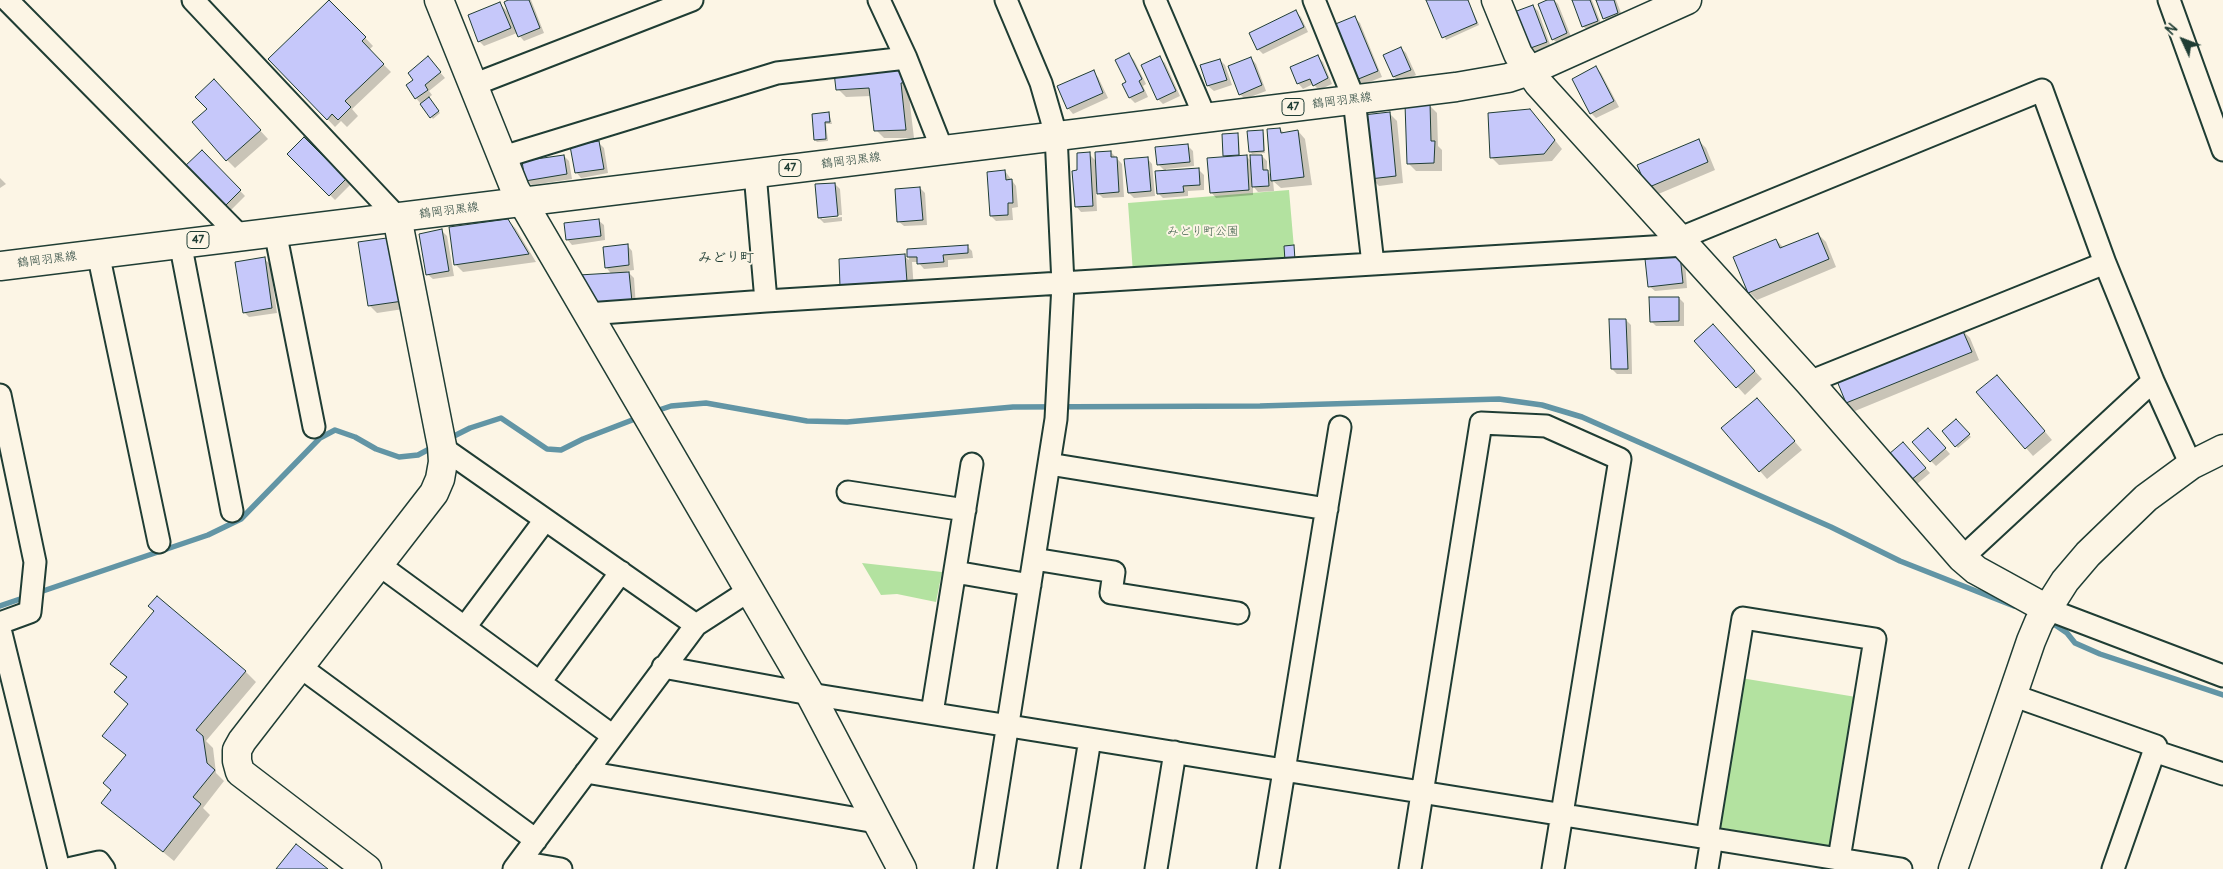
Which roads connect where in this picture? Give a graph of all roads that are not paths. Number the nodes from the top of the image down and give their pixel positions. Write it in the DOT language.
graph roads {
  1 [pos="7,0"];
  2 [pos="193,0"];
  3 [pos="439,0"];
  4 [pos="692,0"];
  5 [pos="879,0"];
  6 [pos="1006,0"];
  7 [pos="1155,0"];
  8 [pos="1314,0"];
  9 [pos="1496,0"];
  10 [pos="1686,0"];
  11 [pos="2169,0"];
  12 [pos="906,58"];
  13 [pos="1529,71"];
  14 [pos="473,85"];
  15 [pos="1354,99"];
  16 [pos="1205,117"];
  17 [pos="1056,135"];
  18 [pos="942,149"];
  19 [pos="2223,150"];
  20 [pos="503,157"];
  21 [pos="755,173"];
  22 [pos="523,202"];
  23 [pos="397,217"];
  24 [pos="275,231"];
  25 [pos="239,235"];
  26 [pos="180,242"];
  27 [pos="1681,242"];
  28 [pos="98,253"];
  29 [pos="2105,263"];
  30 [pos="1373,264"];
  31 [pos="0,266"];
  32 [pos="1063,284"];
  33 [pos="766,301"];
  34 [pos="587,314"];
  35 [pos="2153,381"];
  36 [pos="1809,382"];
  37 [pos="0,395"];
  38 [pos="314,427"];
  39 [pos="1340,427"];
  40 [pos="441,441"];
  41 [pos="2223,449"];
  42 [pos="972,464"];
  43 [pos="1049,464"];
  44 [pos="2191,465"];
  45 [pos="848,492"];
  46 [pos="1327,509"];
  47 [pos="965,510"];
  48 [pos="232,511"];
  49 [pos="545,520"];
  50 [pos="159,542"];
  51 [pos="1962,558"];
  52 [pos="1034,560"];
  53 [pos="378,564"];
  54 [pos="621,572"];
  55 [pos="954,572"];
  56 [pos="1030,584"];
  57 [pos="750,590"];
  58 [pos="2047,609"];
  59 [pos="1238,613"];
  60 [pos="0,623"];
  61 [pos="696,626"];
  62 [pos="465,627"];
  63 [pos="0,629"];
  64 [pos="299,666"];
  65 [pos="663,667"];
  66 [pos="2223,676"];
  67 [pos="540,682"];
  68 [pos="810,694"];
  69 [pos="2012,695"];
  70 [pos="932,713"];
  71 [pos="1007,725"];
  72 [pos="613,736"];
  73 [pos="1090,738"];
  74 [pos="2154,751"];
  75 [pos="1175,752"];
  76 [pos="1284,770"];
  77 [pos="586,772"];
  78 [pos="2223,774"];
  79 [pos="1421,792"];
  80 [pos="1562,814"];
  81 [pos="876,822"];
  82 [pos="1710,838"];
  83 [pos="536,840"];
  84 [pos="1839,859"];
  85 [pos="517,866"];
  86 [pos="59,869"];
  87 [pos="68,869"];
  88 [pos="104,869"];
  89 [pos="367,869"];
  90 [pos="561,869"];
  91 [pos="902,869"];
  92 [pos="985,869"];
  93 [pos="1069,869"];
  94 [pos="1156,869"];
  95 [pos="1268,869"];
  96 [pos="1410,869"];
  97 [pos="1553,869"];
  98 [pos="1707,869"];
  99 [pos="1901,869"];
  100 [pos="1953,869"];
  101 [pos="2113,869"];
  1 -- 25 [label="street"];
  2 -- 23 [label="street"];
  3 -- 14 [label="street"];
  4 -- 14 [label="street"];
  5 -- 12 [label="street"];
  6 -- 17 [label="street"];
  7 -- 16 [label="street"];
  8 -- 15 [label="street"];
  9 -- 13 [label="street"];
  10 -- 13 [label="street, 鶴岡羽黒線 / 47"];
  11 -- 19 [label="street"];
  12 -- 18 [label="street"];
  12 -- 20 [label="street"];
  13 -- 15 [label="street, 鶴岡羽黒線 / 47"];
  13 -- 27 [label="street"];
  14 -- 20 [label="street"];
  15 -- 16 [label="street, 鶴岡羽黒線 / 47"];
  15 -- 30 [label="street"];
  16 -- 17 [label="street, 鶴岡羽黒線 / 47"];
  17 -- 18 [label="street, 鶴岡羽黒線 / 47"];
  17 -- 32 [label="street"];
  18 -- 21 [label="street, 鶴岡羽黒線 / 47"];
  20 -- 22 [label="street"];
  21 -- 22 [label="street, 鶴岡羽黒線 / 47"];
  21 -- 33 [label="street"];
  22 -- 23 [label="street, 鶴岡羽黒線 / 47"];
  22 -- 34 [label="street"];
  23 -- 24 [label="street, 鶴岡羽黒線 / 47"];
  23 -- 40 [label="street"];
  24 -- 25 [label="street, 鶴岡羽黒線 / 47"];
  24 -- 38 [label="street"];
  25 -- 26 [label="street, 鶴岡羽黒線 / 47"];
  26 -- 28 [label="street, 鶴岡羽黒線 / 47"];
  26 -- 48 [label="street"];
  27 -- 29 [label="street"];
  27 -- 30 [label="street"];
  27 -- 36 [label="street"];
  28 -- 31 [label="street, 鶴岡羽黒線 / 47"];
  28 -- 50 [label="street"];
  29 -- 35 [label="street"];
  29 -- 36 [label="street"];
  30 -- 32 [label="street"];
  32 -- 33 [label="street"];
  32 -- 43 [label="street"];
  33 -- 34 [label="street"];
  34 -- 57 [label="street"];
  35 -- 44 [label="street"];
  35 -- 51 [label="street"];
  36 -- 51 [label="street"];
  37 -- 60 [label="street"];
  39 -- 46 [label="street"];
  40 -- 49 [label="street"];
  40 -- 53 [label="street"];
  41 -- 44 [label="street"];
  42 -- 47 [label="street"];
  43 -- 46 [label="street"];
  43 -- 52 [label="street"];
  44 -- 58 [label="street"];
  45 -- 47 [label="street"];
  46 -- 76 [label="street"];
  47 -- 55 [label="street"];
  49 -- 54 [label="street"];
  49 -- 62 [label="street"];
  51 -- 58 [label="street"];
  52 -- 56 [label="street"];
  52 -- 59 [label="street"];
  53 -- 62 [label="street"];
  53 -- 64 [label="street"];
  54 -- 61 [label="street"];
  54 -- 67 [label="street"];
  55 -- 56 [label="street"];
  55 -- 70 [label="street"];
  56 -- 71 [label="street"];
  57 -- 61 [label="street"];
  57 -- 68 [label="street"];
  58 -- 66 [label="street"];
  58 -- 69 [label="street"];
  61 -- 65 [label="street"];
  62 -- 67 [label="street"];
  63 -- 86 [label="street"];
  64 -- 83 [label="street"];
  64 -- 89 [label="street"];
  65 -- 68 [label="street"];
  65 -- 72 [label="street"];
  67 -- 72 [label="street"];
  68 -- 70 [label="street"];
  68 -- 81 [label="street"];
  69 -- 74 [label="street"];
  69 -- 100 [label="street"];
  70 -- 71 [label="street"];
  71 -- 73 [label="street"];
  71 -- 92 [label="street"];
  72 -- 77 [label="street"];
  73 -- 75 [label="street"];
  73 -- 93 [label="street"];
  74 -- 78 [label="street"];
  74 -- 101 [label="street"];
  75 -- 76 [label="street"];
  75 -- 94 [label="street"];
  76 -- 79 [label="street"];
  76 -- 95 [label="street"];
  77 -- 81 [label="street"];
  77 -- 83 [label="street"];
  79 -- 80 [label="street"];
  79 -- 80 [label="street"];
  79 -- 96 [label="street"];
  80 -- 82 [label="street"];
  80 -- 97 [label="street"];
  81 -- 91 [label="street"];
  82 -- 84 [label="street"];
  82 -- 84 [label="street"];
  82 -- 98 [label="street"];
  83 -- 85 [label="street"];
  84 -- 99 [label="street"];
  85 -- 90 [label="street"];
  87 -- 88 [label="street"];
}
